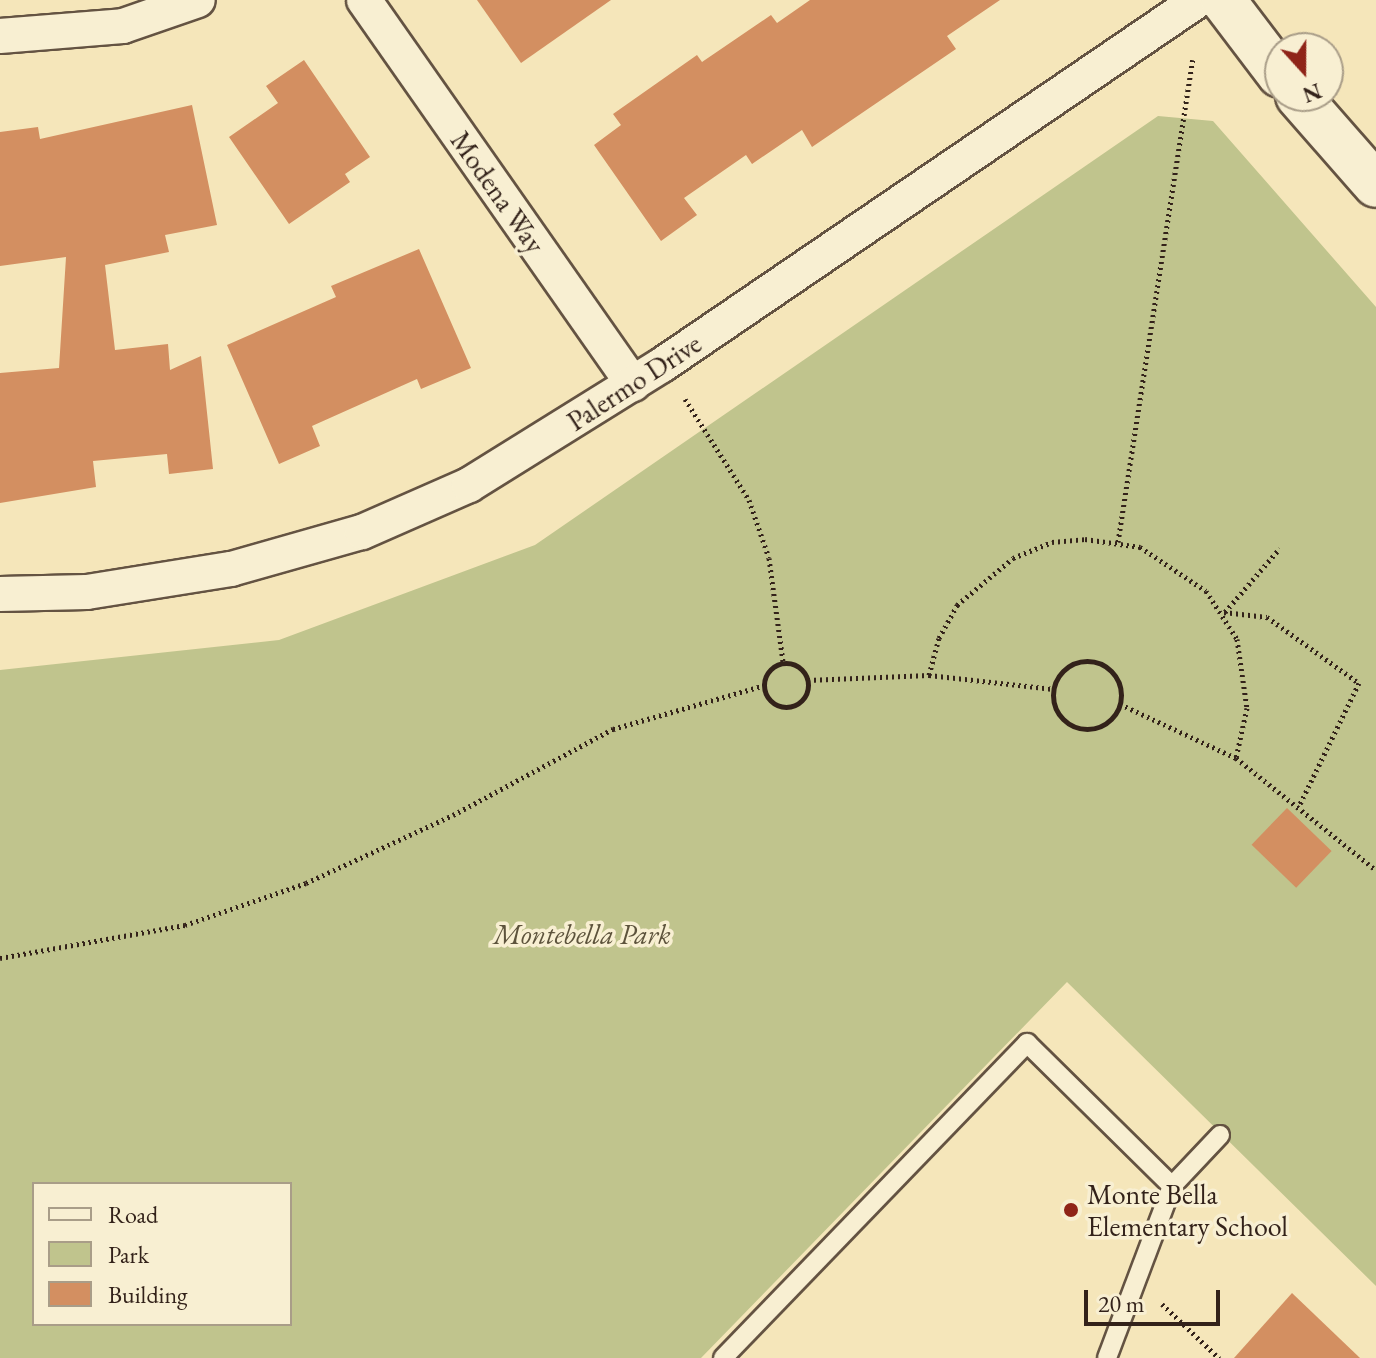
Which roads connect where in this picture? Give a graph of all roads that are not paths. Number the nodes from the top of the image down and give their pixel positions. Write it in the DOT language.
graph roads {
  1 [pos="198,0"];
  2 [pos="364,0"];
  3 [pos="1198,0"];
  4 [pos="1223,0"];
  5 [pos="0,36"];
  6 [pos="1264,54"];
  7 [pos="1312,112"];
  8 [pos="1376,185"];
  9 [pos="633,384"];
  10 [pos="0,594"];
  11 [pos="1220,1135"];
  12 [pos="1172,1186"];
  13 [pos="723,1358"];
  14 [pos="1107,1358"];
  1 -- 5 [label="street"];
  2 -- 9 [label="street, Modena Way"];
  3 -- 9 [label="street, Palermo Drive"];
  4 -- 6 [label="street"];
  7 -- 8 [label="street"];
  9 -- 10 [label="street, Palermo Drive"];
  11 -- 12 [label="lane"];
  12 -- 13 [label="lane"];
  12 -- 14 [label="lane"];
}
